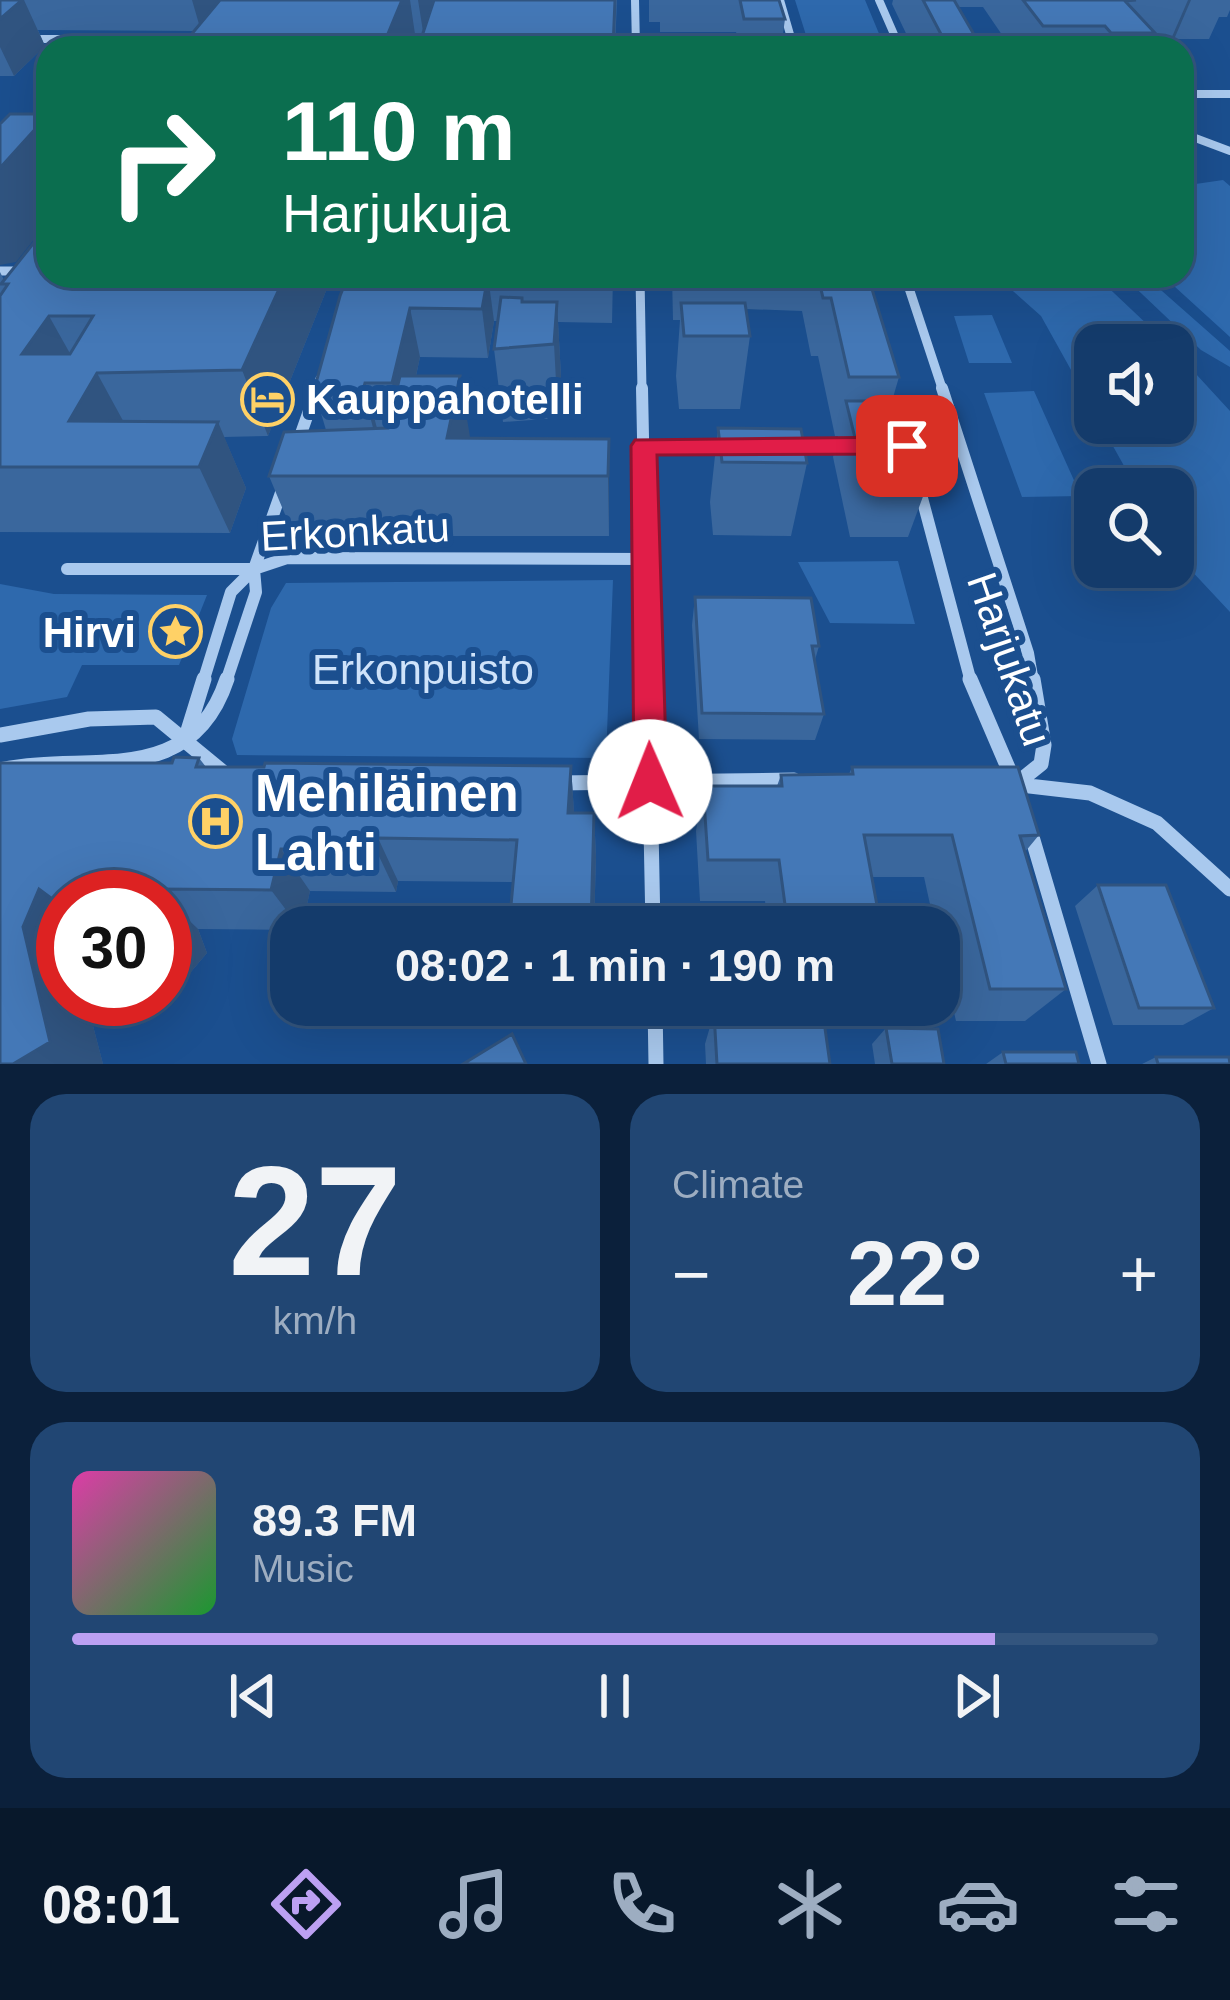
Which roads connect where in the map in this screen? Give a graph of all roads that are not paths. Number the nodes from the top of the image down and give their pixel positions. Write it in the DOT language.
graph roads {
  1 [pos="635,0"];
  2 [pos="780,0"];
  3 [pos="879,0"];
  4 [pos="636,36"];
  5 [pos="790,36"];
  6 [pos="895,36"];
  7 [pos="11,38"];
  8 [pos="36,38"];
  9 [pos="1194,94"];
  10 [pos="1230,94"];
  11 [pos="1194,138"];
  12 [pos="1230,152"];
  13 [pos="0,271"];
  14 [pos="36,271"];
  15 [pos="640,288"];
  16 [pos="909,288"];
  17 [pos="322,374"];
  18 [pos="644,446"];
  19 [pos="739,446"];
  20 [pos="782,446"];
  21 [pos="870,446"];
  22 [pos="292,461"];
  23 [pos="913,465"];
  24 [pos="285,480"];
  25 [pos="646,559"];
  26 [pos="67,569"];
  27 [pos="254,569"];
  28 [pos="0,735"];
  29 [pos="185,740"];
  30 [pos="0,770"];
  31 [pos="243,773"];
  32 [pos="803,780"];
  33 [pos="650,782"];
  34 [pos="546,783"];
  35 [pos="995,783"];
  36 [pos="1016,784"];
  37 [pos="1230,889"];
  38 [pos="653,906"];
  39 [pos="655,1026"];
  40 [pos="656,1064"];
  41 [pos="1099,1064"];
  1 -- 4 [label="street"];
  2 -- 5 [label="street"];
  3 -- 6 [label="street"];
  7 -- 8 [label="street"];
  9 -- 10 [label="street"];
  11 -- 12 [label="street"];
  13 -- 14 [label="street"];
  15 -- 18 [label="street"];
  16 -- 36 [label="street"];
  17 -- 22 [label="street"];
  18 -- 19 [label="street"];
  18 -- 25 [label="street"];
  20 -- 21 [label="street"];
  23 -- 36 [label="street, Harjukatu"];
  24 -- 27 [label="street"];
  25 -- 27 [label="street, Erkonkatu"];
  25 -- 33 [label="street"];
  26 -- 27 [label="street, Erkonkatu"];
  27 -- 29 [label="street"];
  27 -- 29 [label="street"];
  28 -- 29 [label="street"];
  29 -- 30 [label="street"];
  29 -- 31 [label="street"];
  32 -- 33 [label="street"];
  33 -- 34 [label="street"];
  33 -- 38 [label="street"];
  35 -- 36 [label="street"];
  36 -- 37 [label="street"];
  36 -- 41 [label="street, Harjukatu"];
  39 -- 40 [label="street"];
}
